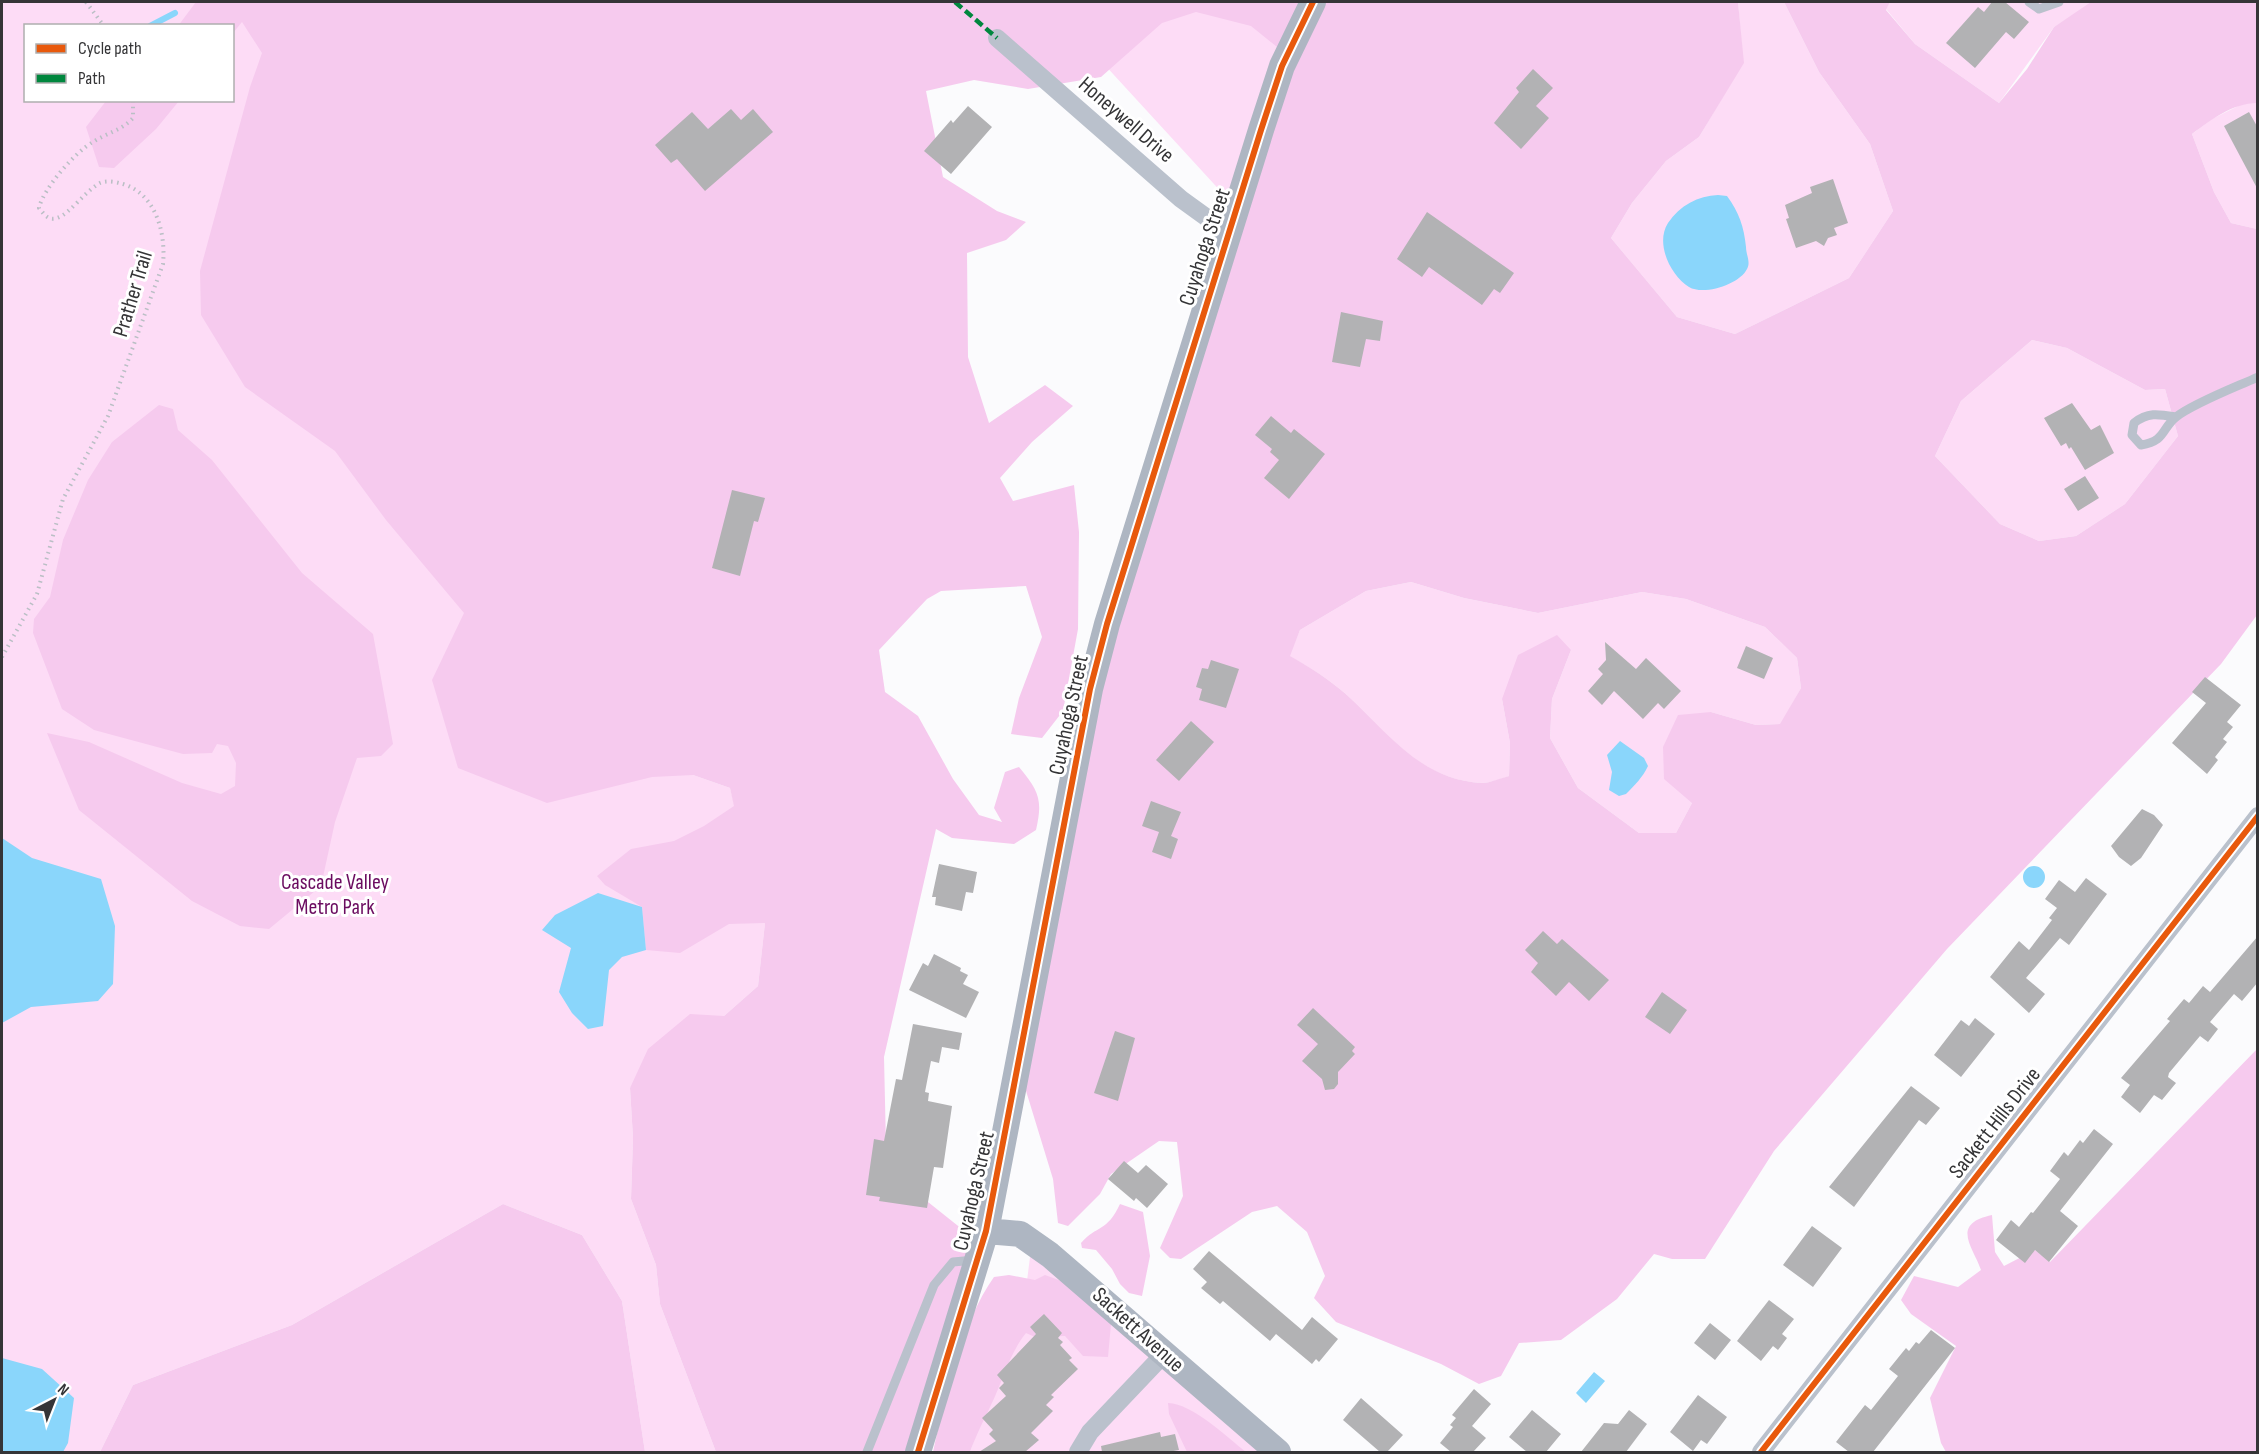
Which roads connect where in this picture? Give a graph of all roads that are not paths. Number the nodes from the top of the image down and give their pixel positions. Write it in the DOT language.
graph roads {
  1 [pos="1313,2"];
  2 [pos="2029,2"];
  3 [pos="2059,2"];
  4 [pos="997,38"];
  5 [pos="1228,233"];
  6 [pos="2258,376"];
  7 [pos="2176,417"];
  8 [pos="2258,816"];
  9 [pos="986,1231"];
  10 [pos="977,1259"];
  11 [pos="1165,1353"];
  12 [pos="867,1452"];
  13 [pos="918,1452"];
  14 [pos="1078,1452"];
  15 [pos="1278,1452"];
  16 [pos="1761,1452"];
  1 -- 5 [label="street, Cuyahoga Street"];
  2 -- 3 [label="lane"];
  4 -- 5 [label="street, Honeywell Drive"];
  5 -- 9 [label="street, Cuyahoga Street"];
  6 -- 7 [label="lane"];
  7 -- 7 [label="lane"];
  8 -- 16 [label="street, Sackett Hills Drive"];
  9 -- 10 [label="street, Cuyahoga Street"];
  9 -- 11 [label="street, Sackett Avenue"];
  10 -- 12 [label="lane"];
  10 -- 13 [label="street, Cuyahoga Street"];
  11 -- 14 [label="street"];
  11 -- 15 [label="street, Sackett Avenue"];
}
